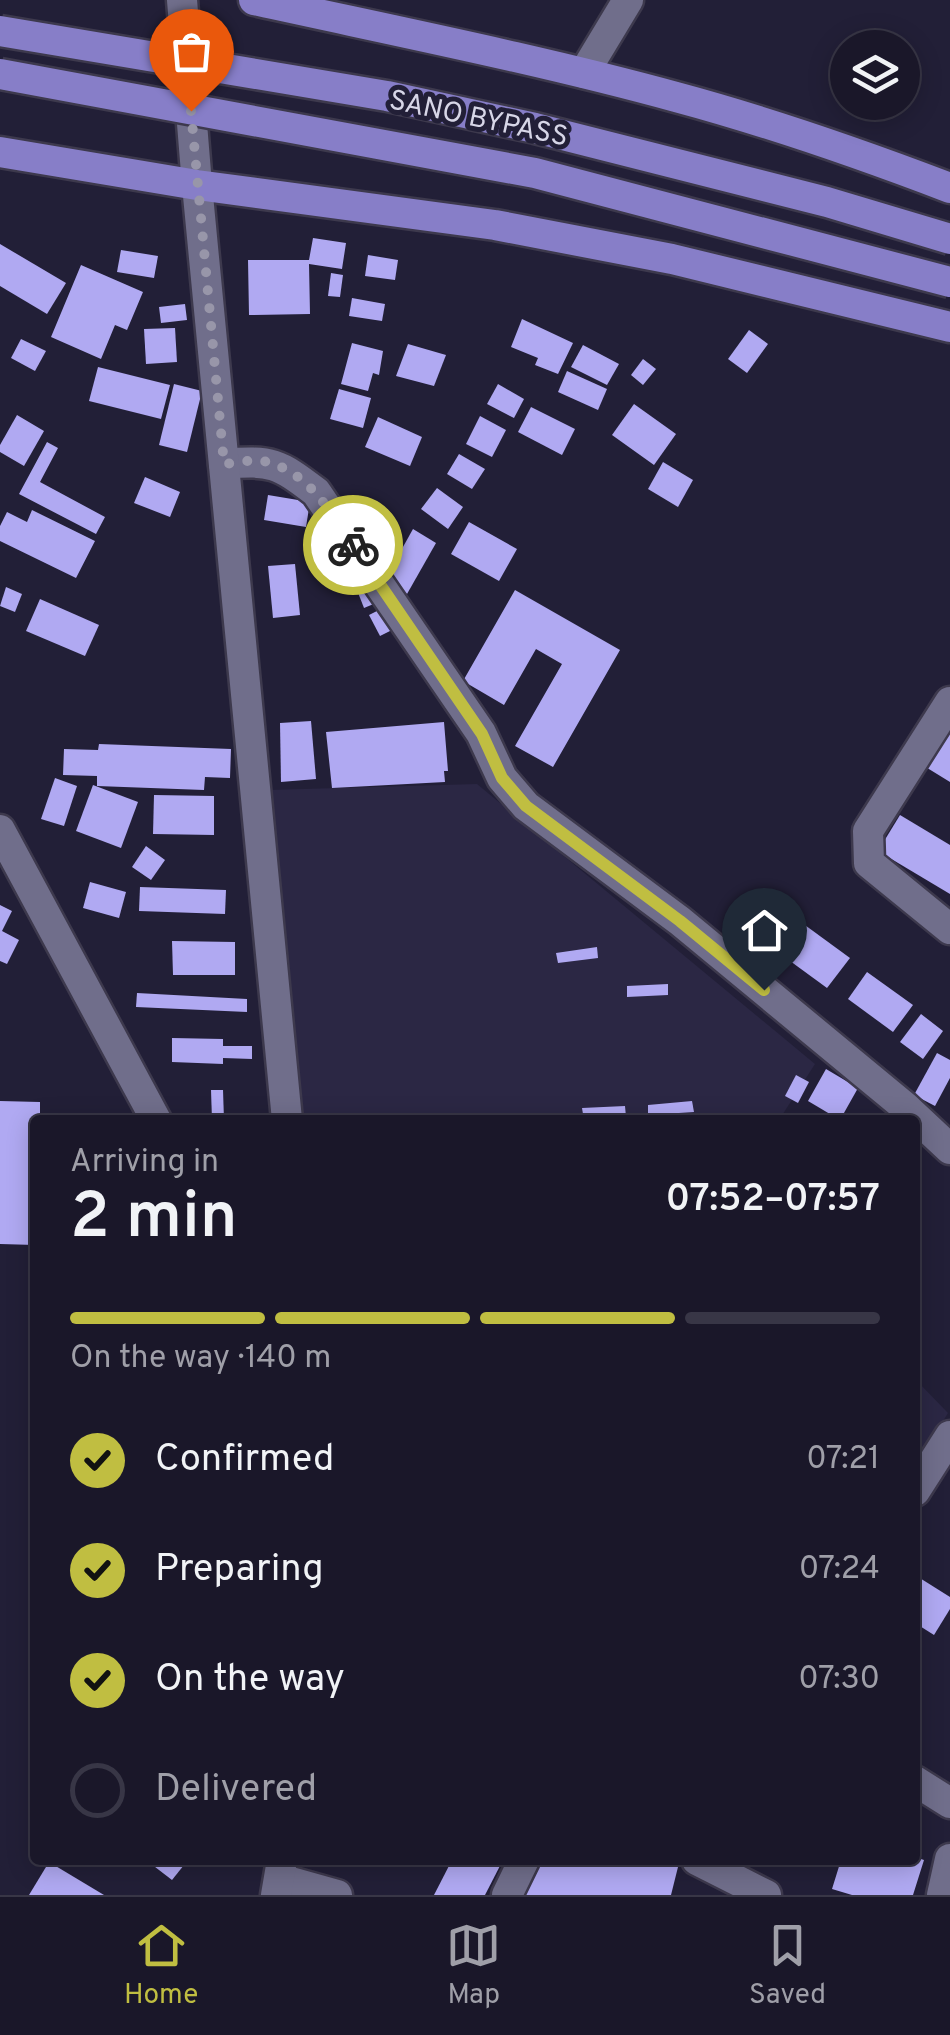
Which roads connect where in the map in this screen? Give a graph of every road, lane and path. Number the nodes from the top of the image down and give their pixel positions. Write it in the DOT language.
graph roads {
  1 [pos="182,0"];
  2 [pos="254,0"];
  3 [pos="628,0"];
  4 [pos="0,31"];
  5 [pos="584,73"];
  6 [pos="0,74"];
  7 [pos="0,152"];
  8 [pos="196,185"];
  9 [pos="950,188"];
  10 [pos="950,239"];
  11 [pos="950,282"];
  12 [pos="950,327"];
  13 [pos="224,464"];
  14 [pos="950,702"];
  15 [pos="0,830"];
  16 [pos="950,928"];
  17 [pos="153,1115"];
  18 [pos="286,1115"];
  19 [pos="914,1115"];
  20 [pos="920,1121"];
  21 [pos="950,1149"];
  22 [pos="950,1436"];
  23 [pos="920,1483"];
  24 [pos="920,1784"];
  25 [pos="950,1803"];
  26 [pos="950,1859"];
  27 [pos="522,1865"];
  28 [pos="706,1865"];
  29 [pos="279,1878"];
  30 [pos="337,1895"];
  31 [pos="507,1895"];
  32 [pos="766,1895"];
  33 [pos="942,1895"];
  1 -- 8 [label="street"];
  2 -- 5 [label="highway"];
  3 -- 5 [label="street"];
  4 -- 10 [label="highway, SANO BYPASS, bridge"];
  5 -- 9 [label="highway"];
  6 -- 11 [label="highway, SANO BYPASS, bridge"];
  7 -- 8 [label="highway"];
  8 -- 12 [label="highway"];
  8 -- 13 [label="street"];
  13 -- 18 [label="street"];
  13 -- 19 [label="street"];
  14 -- 16 [label="street"];
  15 -- 17 [label="street"];
  20 -- 21 [label="street"];
  22 -- 23 [label="street"];
  24 -- 25 [label="street"];
  26 -- 33 [label="street"];
  27 -- 31 [label="street"];
  28 -- 32 [label="street"];
  29 -- 30 [label="street"];
}
